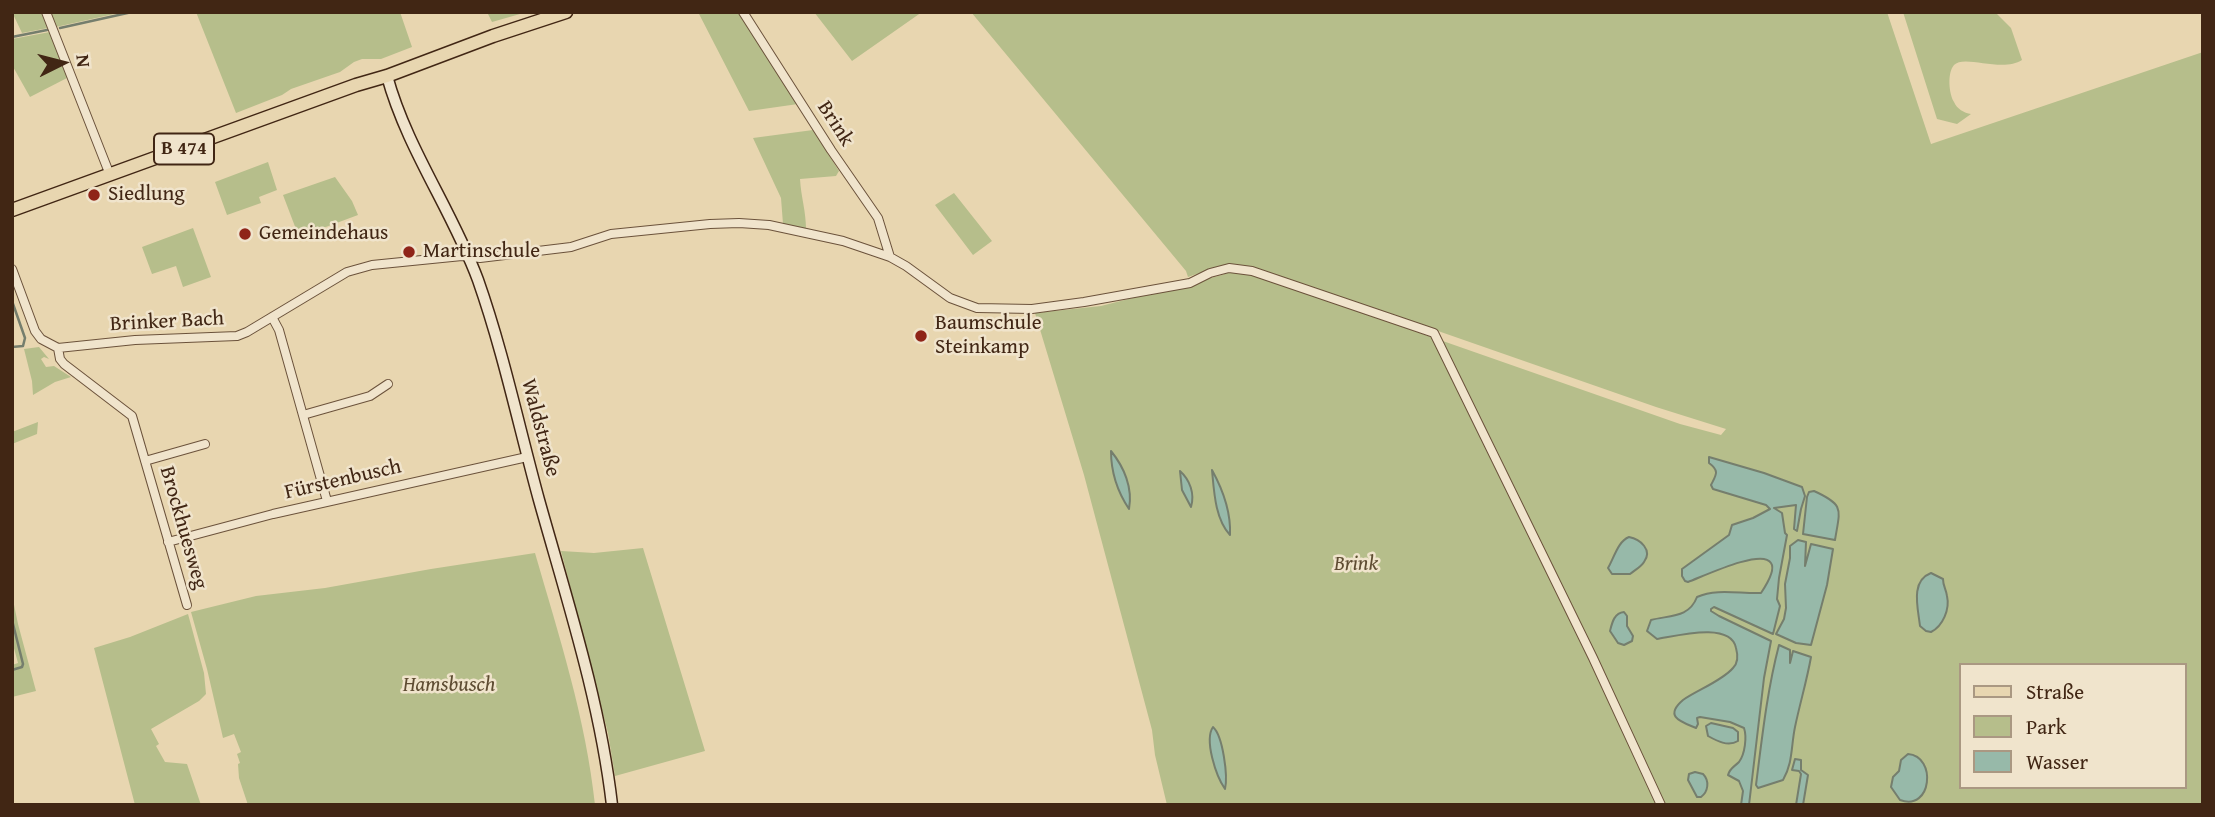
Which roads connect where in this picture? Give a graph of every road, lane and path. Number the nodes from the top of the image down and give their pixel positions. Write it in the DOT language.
graph roads {
  1 [pos="46,12"];
  2 [pos="566,12"];
  3 [pos="743,12"];
  4 [pos="387,76"];
  5 [pos="110,175"];
  6 [pos="12,210"];
  7 [pos="469,257"];
  8 [pos="890,257"];
  9 [pos="12,269"];
  10 [pos="272,317"];
  11 [pos="58,348"];
  12 [pos="388,384"];
  13 [pos="303,415"];
  14 [pos="205,444"];
  15 [pos="527,457"];
  16 [pos="145,461"];
  17 [pos="327,501"];
  18 [pos="168,542"];
  19 [pos="187,605"];
  20 [pos="612,805"];
  21 [pos="1661,805"];
  1 -- 5 [label="street"];
  2 -- 4 [label="main road, B 474"];
  3 -- 8 [label="street, Brink"];
  4 -- 5 [label="main road, B 474"];
  4 -- 7 [label="street, Waldstraße"];
  5 -- 6 [label="main road, B 474"];
  7 -- 8 [label="street, Brinker Bach"];
  7 -- 10 [label="street, Brinker Bach"];
  7 -- 15 [label="street, Waldstraße"];
  8 -- 21 [label="street, Brinker Bach"];
  9 -- 11 [label="street, Brockhuesweg"];
  10 -- 11 [label="street, Brinker Bach"];
  10 -- 13 [label="street"];
  11 -- 16 [label="street, Brockhuesweg"];
  12 -- 13 [label="street"];
  13 -- 17 [label="street"];
  14 -- 16 [label="street, Brockhuesweg"];
  15 -- 17 [label="street, Fürstenbusch"];
  15 -- 20 [label="street, Waldstraße"];
  16 -- 18 [label="street, Brockhuesweg"];
  17 -- 18 [label="street, Fürstenbusch"];
  18 -- 19 [label="street, Brockhuesweg"];
}
